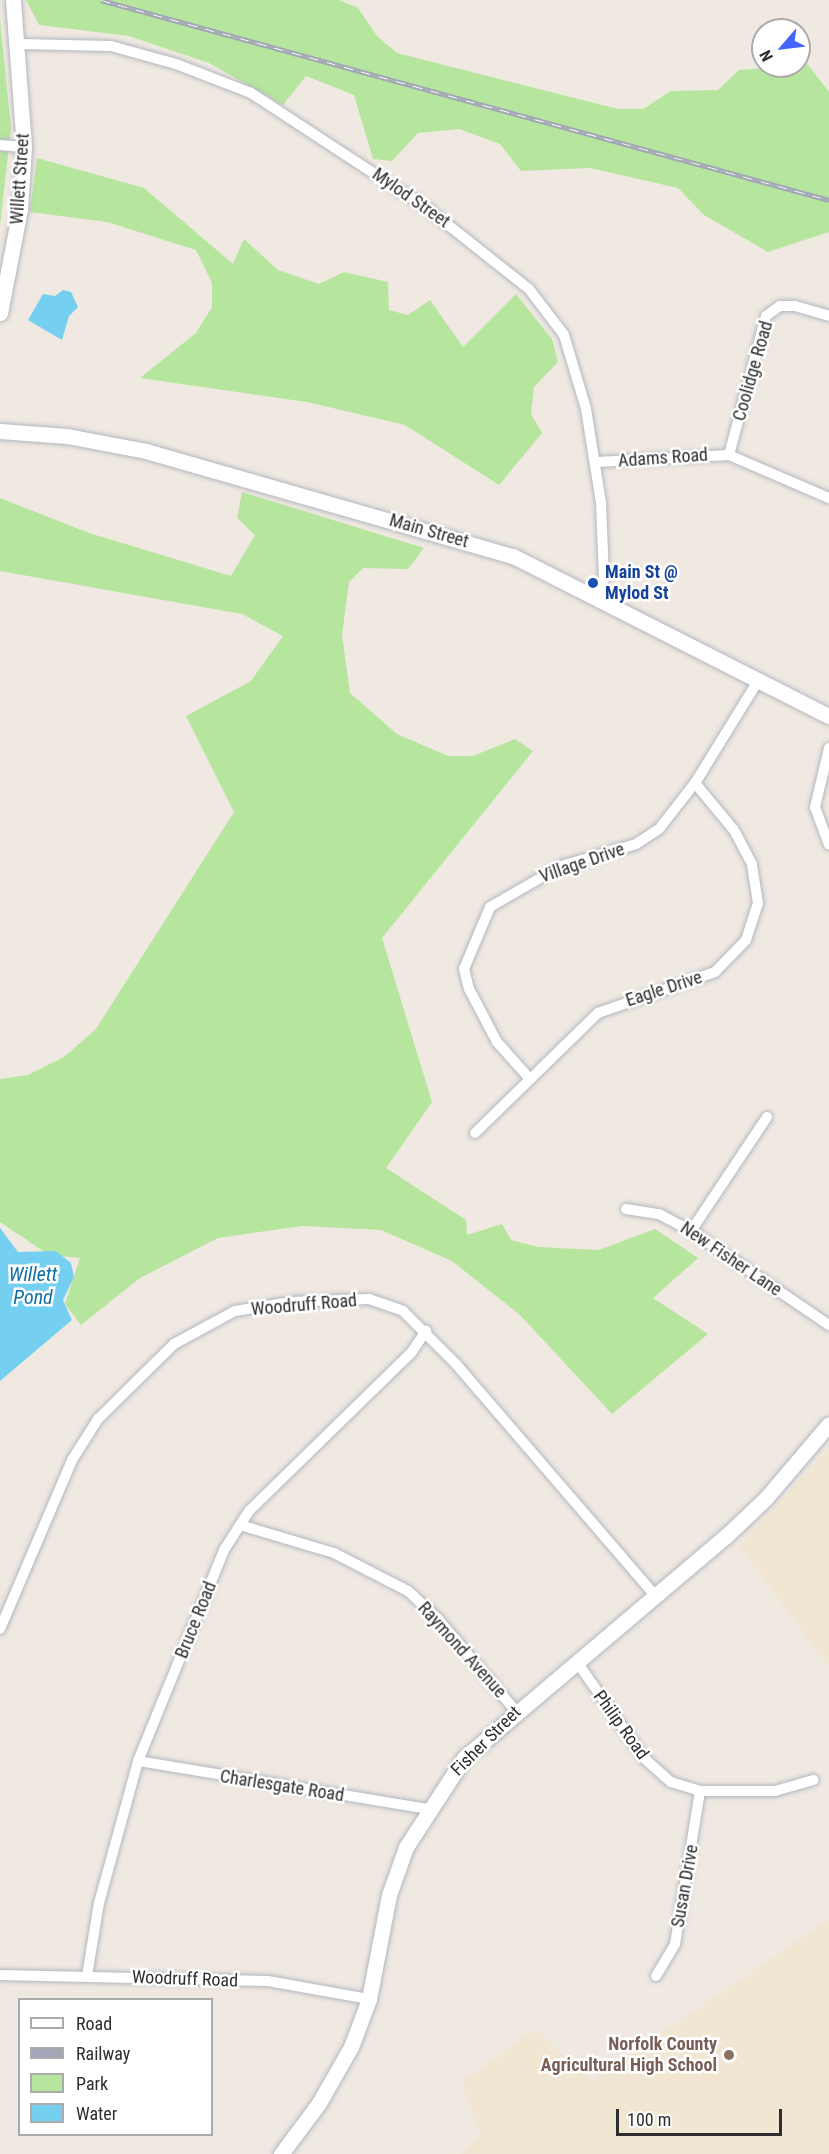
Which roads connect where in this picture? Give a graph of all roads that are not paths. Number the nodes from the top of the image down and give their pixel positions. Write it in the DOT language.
graph roads {
  1 [pos="13,0"];
  2 [pos="20,44"];
  3 [pos="0,145"];
  4 [pos="24,147"];
  5 [pos="0,313"];
  6 [pos="829,316"];
  7 [pos="0,431"];
  8 [pos="729,455"];
  9 [pos="597,462"];
  10 [pos="829,498"];
  11 [pos="599,597"];
  12 [pos="758,681"];
  13 [pos="829,716"];
  14 [pos="829,748"];
  15 [pos="695,783"];
  16 [pos="829,845"];
  17 [pos="530,1079"];
  18 [pos="767,1117"];
  19 [pos="475,1133"];
  20 [pos="626,1209"];
  21 [pos="691,1231"];
  22 [pos="829,1325"];
  23 [pos="426,1331"];
  24 [pos="829,1424"];
  25 [pos="240,1525"];
  26 [pos="653,1593"];
  27 [pos="0,1629"];
  28 [pos="577,1662"];
  29 [pos="514,1710"];
  30 [pos="138,1761"];
  31 [pos="813,1780"];
  32 [pos="699,1791"];
  33 [pos="427,1809"];
  34 [pos="0,1976"];
  35 [pos="87,1976"];
  36 [pos="656,1976"];
  37 [pos="369,1999"];
  38 [pos="282,2154"];
  1 -- 2 [label="main road"];
  2 -- 4 [label="main road, Willett Street"];
  2 -- 9 [label="street, Mylod Street"];
  3 -- 4 [label="street"];
  4 -- 5 [label="main road, Willett Street"];
  6 -- 8 [label="street, Coolidge Road"];
  7 -- 11 [label="main road, Main Street"];
  8 -- 9 [label="street, Adams Road"];
  8 -- 10 [label="street, Adams Road"];
  9 -- 11 [label="street, Mylod Street"];
  11 -- 12 [label="main road, Main Street"];
  12 -- 13 [label="main road, Main Street"];
  12 -- 15 [label="street, Village Drive"];
  14 -- 16 [label="street"];
  15 -- 17 [label="street, Eagle Drive"];
  15 -- 17 [label="street, Village Drive"];
  17 -- 19 [label="street, Eagle Drive"];
  18 -- 21 [label="street"];
  20 -- 21 [label="street, New Fisher Lane"];
  21 -- 22 [label="street, New Fisher Lane"];
  23 -- 25 [label="street, Bruce Road"];
  23 -- 26 [label="street, Woodruff Road"];
  23 -- 27 [label="street, Woodruff Road"];
  24 -- 26 [label="main road, Fisher Street"];
  25 -- 29 [label="street, Raymond Avenue"];
  25 -- 30 [label="street, Bruce Road"];
  26 -- 28 [label="main road, Fisher Street"];
  28 -- 29 [label="main road, Fisher Street"];
  28 -- 32 [label="street, Philip Road"];
  29 -- 33 [label="main road, Fisher Street"];
  30 -- 33 [label="street, Charlesgate Road"];
  30 -- 35 [label="street, Bruce Road"];
  31 -- 32 [label="street, Philip Road"];
  32 -- 36 [label="street, Susan Drive"];
  33 -- 37 [label="main road, Fisher Street"];
  34 -- 35 [label="street, Woodruff Road"];
  35 -- 37 [label="street, Woodruff Road"];
  37 -- 38 [label="main road, Fisher Street"];
}
